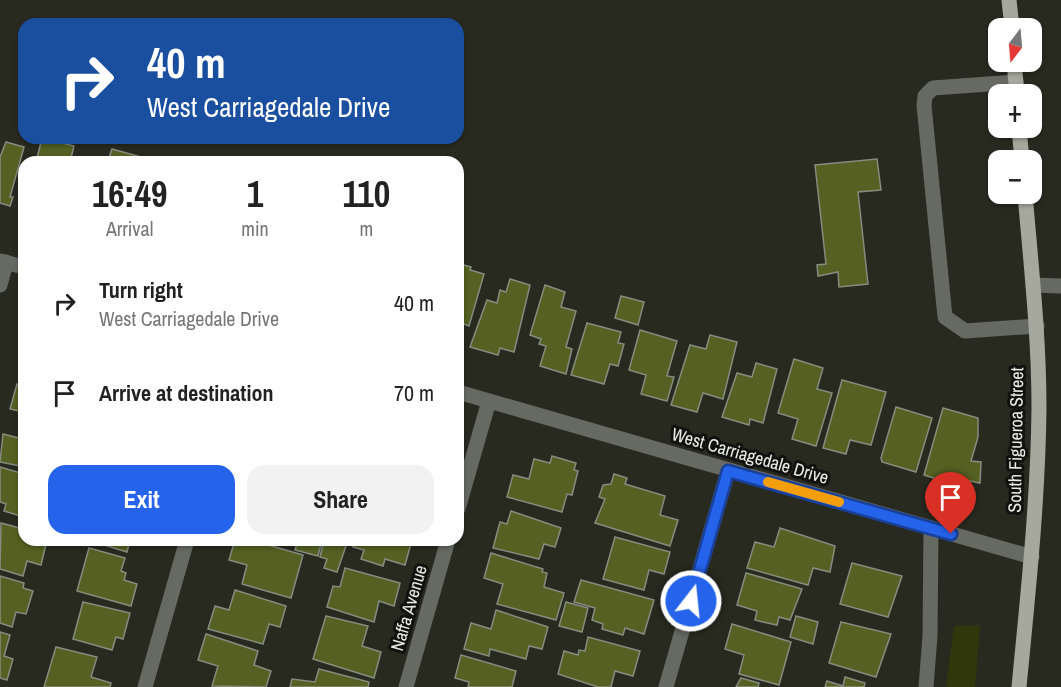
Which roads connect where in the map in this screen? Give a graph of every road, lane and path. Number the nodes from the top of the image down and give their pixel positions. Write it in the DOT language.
graph roads {
  1 [pos="1009,0"];
  2 [pos="1011,18"];
  3 [pos="988,88"];
  4 [pos="1026,204"];
  5 [pos="3,262"];
  6 [pos="18,266"];
  7 [pos="0,285"];
  8 [pos="1033,285"];
  9 [pos="1061,286"];
  10 [pos="1037,326"];
  11 [pos="464,394"];
  12 [pos="489,401"];
  13 [pos="728,471"];
  14 [pos="464,488"];
  15 [pos="931,528"];
  16 [pos="186,546"];
  17 [pos="446,546"];
  18 [pos="1032,556"];
  19 [pos="145,687"];
  20 [pos="406,687"];
  21 [pos="666,687"];
  22 [pos="926,687"];
  23 [pos="1019,687"];
  1 -- 2 [label="main road"];
  3 -- 10 [label="street"];
  4 -- 8 [label="main road, South Figueroa Street"];
  5 -- 6 [label="street"];
  5 -- 7 [label="street"];
  8 -- 9 [label="street"];
  8 -- 10 [label="main road, South Figueroa Street"];
  10 -- 18 [label="main road, South Figueroa Street"];
  11 -- 12 [label="street, West Carriagedale Drive"];
  12 -- 13 [label="street, West Carriagedale Drive"];
  12 -- 14 [label="street"];
  13 -- 15 [label="street, West Carriagedale Drive"];
  13 -- 21 [label="street"];
  15 -- 18 [label="street, West Carriagedale Drive"];
  15 -- 22 [label="street"];
  16 -- 19 [label="street"];
  17 -- 20 [label="street, Naffa Avenue"];
  18 -- 23 [label="main road, South Figueroa Street"];
}
